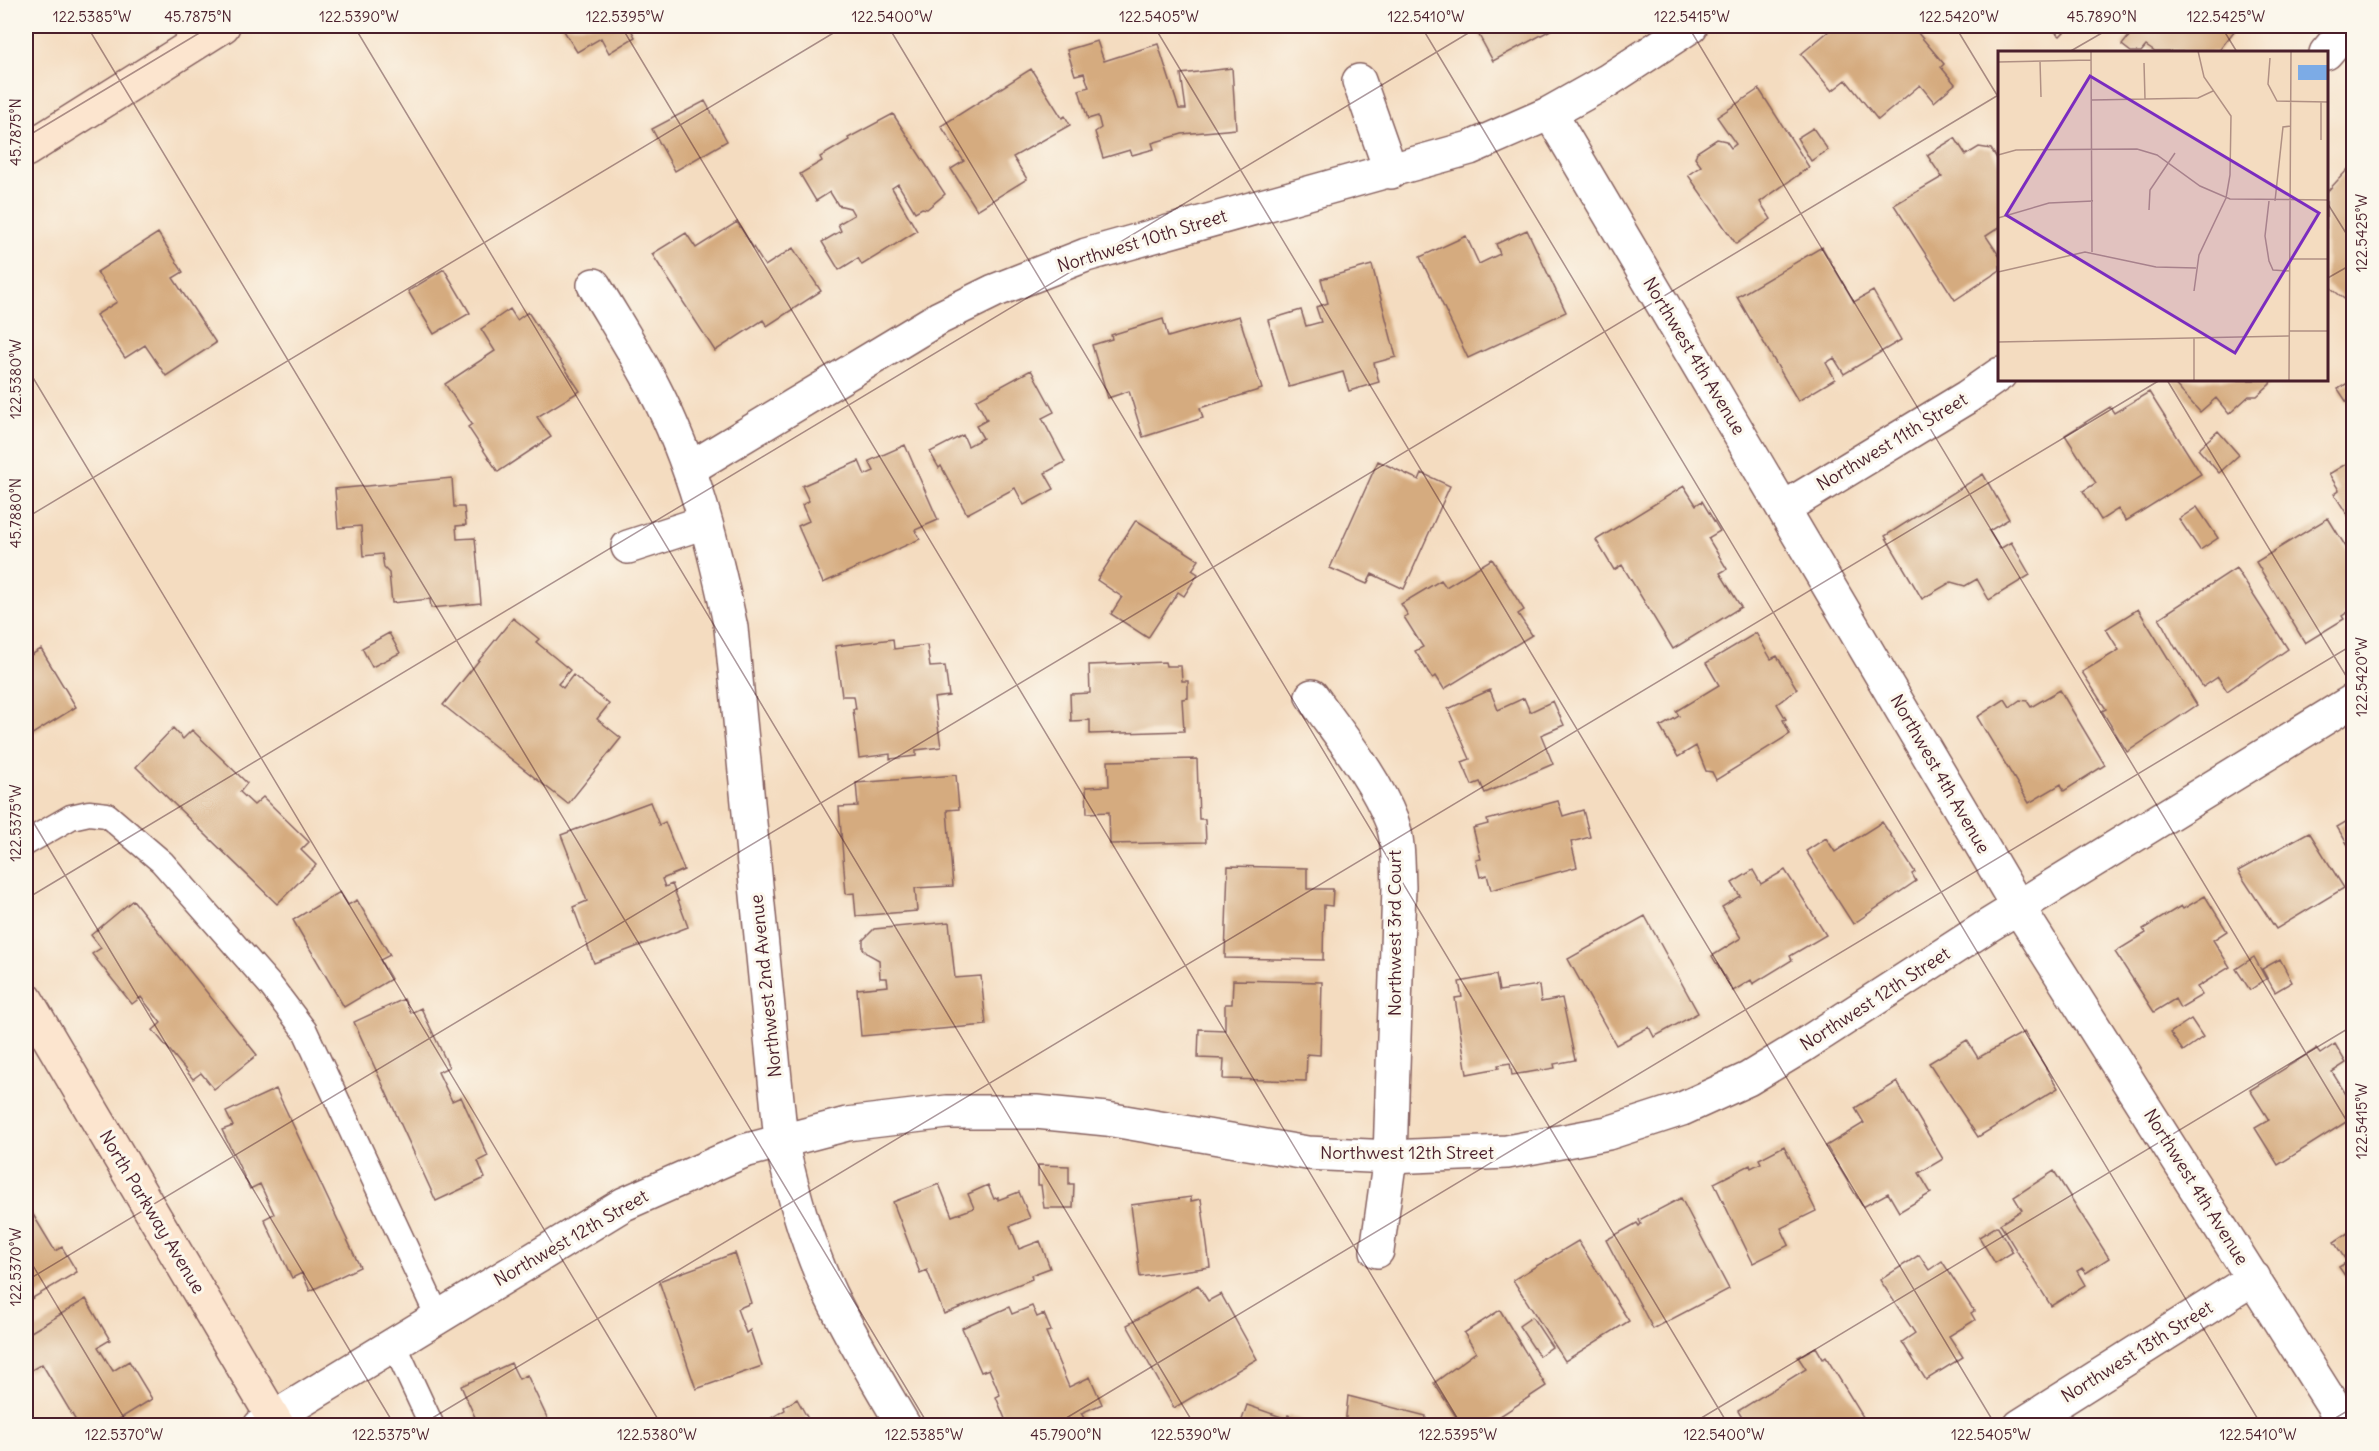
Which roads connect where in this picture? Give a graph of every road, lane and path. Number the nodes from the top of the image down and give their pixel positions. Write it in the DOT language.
graph roads {
  1 [pos="223,26"];
  2 [pos="1691,26"];
  3 [pos="2349,26"];
  4 [pos="2327,51"];
  5 [pos="1359,81"];
  6 [pos="1550,114"];
  7 [pos="26,150"];
  8 [pos="1391,172"];
  9 [pos="594,285"];
  10 [pos="1998,375"];
  11 [pos="689,470"];
  12 [pos="1784,508"];
  13 [pos="705,522"];
  14 [pos="628,547"];
  15 [pos="1312,696"];
  16 [pos="2354,700"];
  17 [pos="26,843"];
  18 [pos="2018,908"];
  19 [pos="26,999"];
  20 [pos="781,1141"];
  21 [pos="1390,1157"];
  22 [pos="1377,1251"];
  23 [pos="2254,1278"];
  24 [pos="438,1317"];
  25 [pos="394,1344"];
  26 [pos="270,1423"];
  27 [pos="432,1425"];
  28 [pos="904,1425"];
  29 [pos="2020,1425"];
  30 [pos="2346,1425"];
  1 -- 7 [label="street"];
  2 -- 6 [label="street, Northwest 10th Street"];
  3 -- 4 [label="street"];
  5 -- 8 [label="street"];
  6 -- 8 [label="street, Northwest 10th Street"];
  6 -- 12 [label="street, Northwest 4th Avenue"];
  8 -- 11 [label="street, Northwest 10th Street"];
  9 -- 11 [label="street, Northwest 2nd Avenue"];
  10 -- 12 [label="street, Northwest 11th Street"];
  11 -- 13 [label="street, Northwest 2nd Avenue"];
  12 -- 18 [label="street, Northwest 4th Avenue"];
  13 -- 14 [label="street"];
  13 -- 20 [label="street, Northwest 2nd Avenue"];
  15 -- 21 [label="street, Northwest 3rd Court"];
  16 -- 18 [label="street, Northwest 12th Street"];
  17 -- 24 [label="lane"];
  18 -- 21 [label="street, Northwest 12th Street"];
  18 -- 23 [label="street, Northwest 4th Avenue"];
  19 -- 26 [label="street, North Parkway Avenue"];
  20 -- 21 [label="street, Northwest 12th Street"];
  20 -- 24 [label="street, Northwest 12th Street"];
  20 -- 28 [label="street, Northwest 2nd Avenue"];
  21 -- 22 [label="street, Northwest 3rd Court"];
  23 -- 29 [label="street, Northwest 13th Street"];
  23 -- 30 [label="street, Northwest 4th Avenue"];
  24 -- 25 [label="street, Northwest 12th Street"];
  25 -- 26 [label="street, Northwest 12th Street"];
  25 -- 27 [label="lane"];
}
